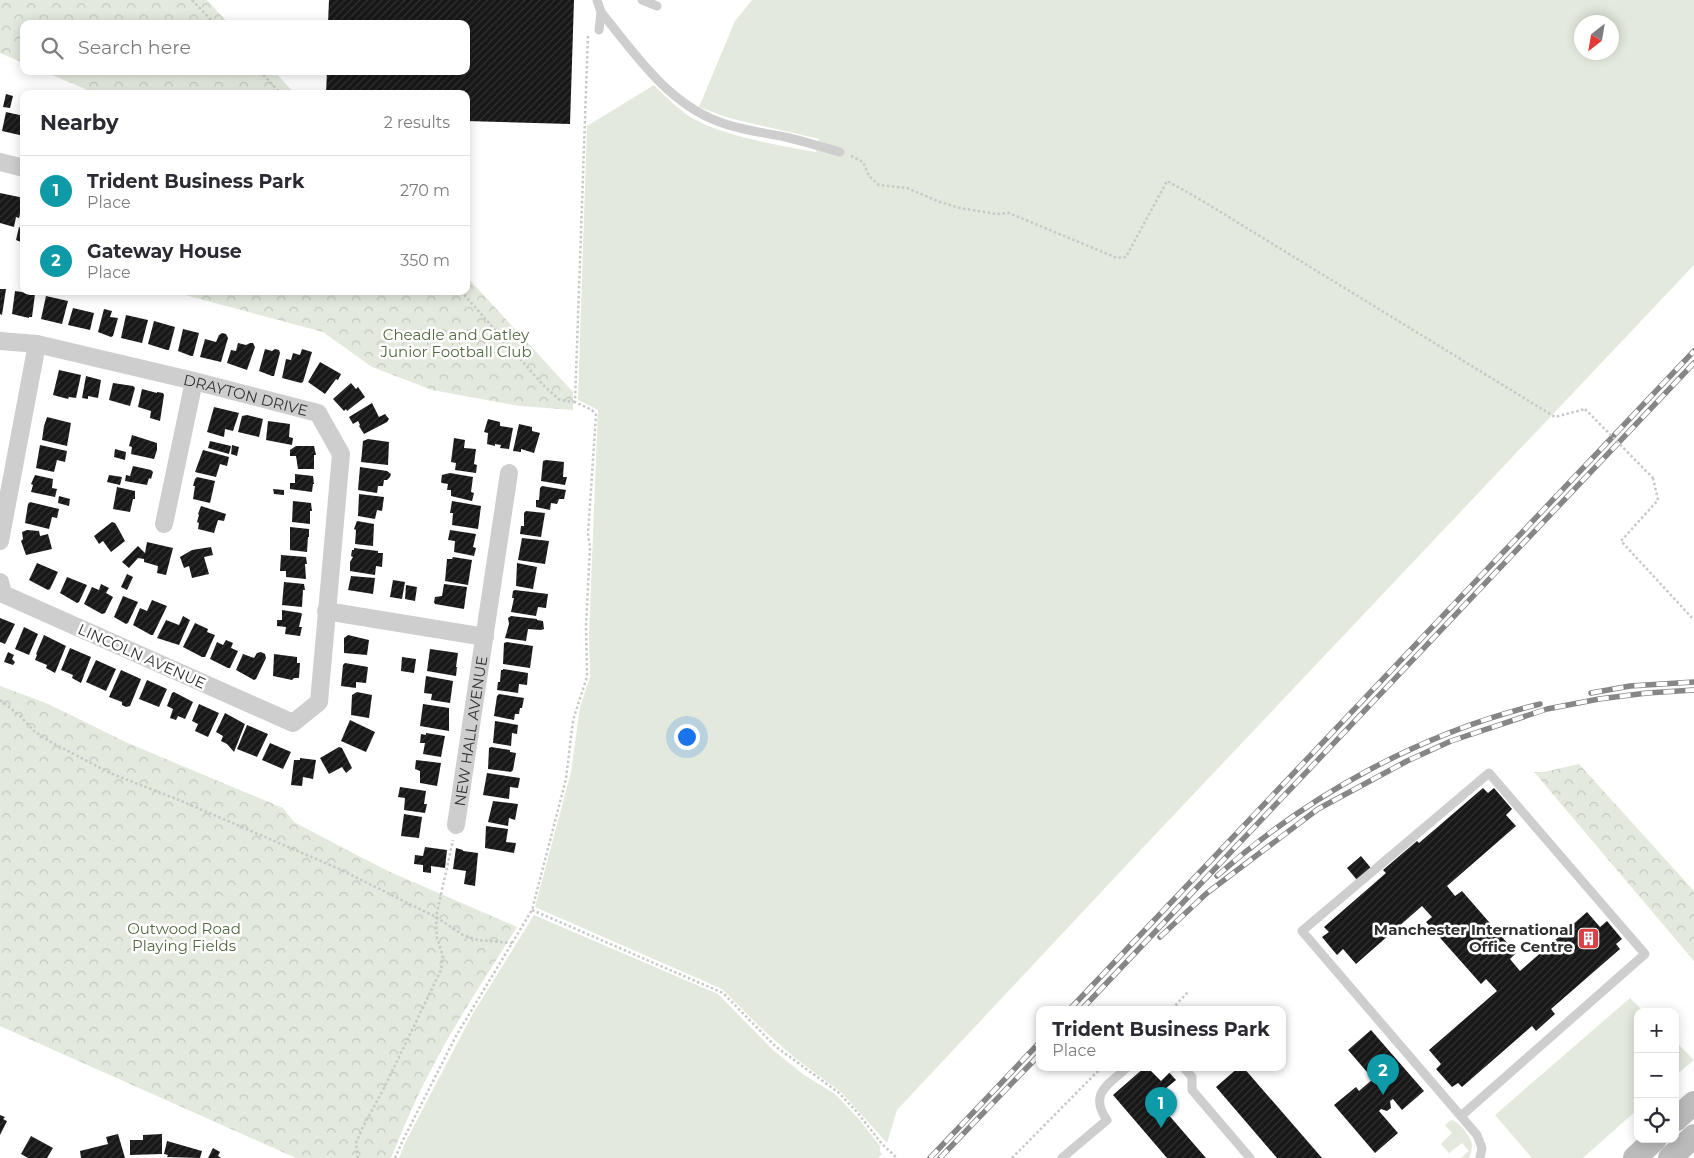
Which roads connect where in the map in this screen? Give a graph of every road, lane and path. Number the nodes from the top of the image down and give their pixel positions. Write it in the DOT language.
graph roads {
  1 [pos="192,0"];
  2 [pos="597,0"];
  3 [pos="642,0"];
  4 [pos="657,6"];
  5 [pos="602,12"];
  6 [pos="211,20"];
  7 [pos="588,30"];
  8 [pos="600,30"];
  9 [pos="264,75"];
  10 [pos="277,90"];
  11 [pos="840,152"];
  12 [pos="0,162"];
  13 [pos="20,167"];
  14 [pos="464,295"];
  15 [pos="0,341"];
  16 [pos="37,344"];
  17 [pos="194,380"];
  18 [pos="575,402"];
  19 [pos="509,473"];
  20 [pos="164,524"];
  21 [pos="0,540"];
  22 [pos="0,582"];
  23 [pos="326,611"];
  24 [pos="1694,620"];
  25 [pos="485,638"];
  26 [pos="0,700"];
  27 [pos="293,723"];
  28 [pos="456,825"];
  29 [pos="532,910"];
  30 [pos="436,918"];
  31 [pos="512,943"];
  32 [pos="1188,992"];
  33 [pos="1175,1006"];
  34 [pos="1098,1071"];
  35 [pos="1124,1071"];
  36 [pos="1187,1071"];
  37 [pos="1694,1103"];
  38 [pos="1461,1116"];
  39 [pos="1679,1116"];
  40 [pos="1694,1136"];
  41 [pos="1651,1143"];
  42 [pos="1672,1152"];
  43 [pos="358,1158"];
  44 [pos="395,1158"];
  45 [pos="897,1158"];
  46 [pos="1012,1158"];
  47 [pos="1062,1158"];
  48 [pos="1250,1158"];
  49 [pos="1480,1158"];
  50 [pos="1636,1158"];
  1 -- 6 [label="path"];
  2 -- 5 [label="lane"];
  3 -- 4 [label="lane"];
  5 -- 8 [label="lane"];
  5 -- 11 [label="lane"];
  7 -- 18 [label="path"];
  9 -- 10 [label="path"];
  11 -- 24 [label="path, bridge"];
  12 -- 13 [label="street"];
  14 -- 18 [label="path"];
  15 -- 16 [label="street, DRAYTON DRIVE"];
  16 -- 17 [label="street, DRAYTON DRIVE"];
  16 -- 21 [label="street"];
  17 -- 20 [label="street"];
  17 -- 23 [label="street, DRAYTON DRIVE"];
  18 -- 29 [label="path"];
  19 -- 25 [label="street, NEW HALL AVENUE"];
  22 -- 27 [label="street, LINCOLN AVENUE"];
  23 -- 25 [label="street, NEW HALL AVENUE"];
  23 -- 27 [label="street, DRAYTON DRIVE"];
  25 -- 28 [label="street, NEW HALL AVENUE"];
  26 -- 30 [label="path"];
  28 -- 30 [label="path"];
  29 -- 31 [label="path"];
  29 -- 45 [label="path"];
  30 -- 31 [label="path"];
  30 -- 43 [label="path"];
  31 -- 44 [label="path"];
  32 -- 33 [label="path"];
  34 -- 46 [label="path"];
  35 -- 47 [label="lane"];
  36 -- 48 [label="lane"];
  37 -- 39 [label="main road"];
  38 -- 38 [label="lane"];
  38 -- 49 [label="lane"];
  40 -- 42 [label="main road"];
  41 -- 50 [label="main road"];
}
